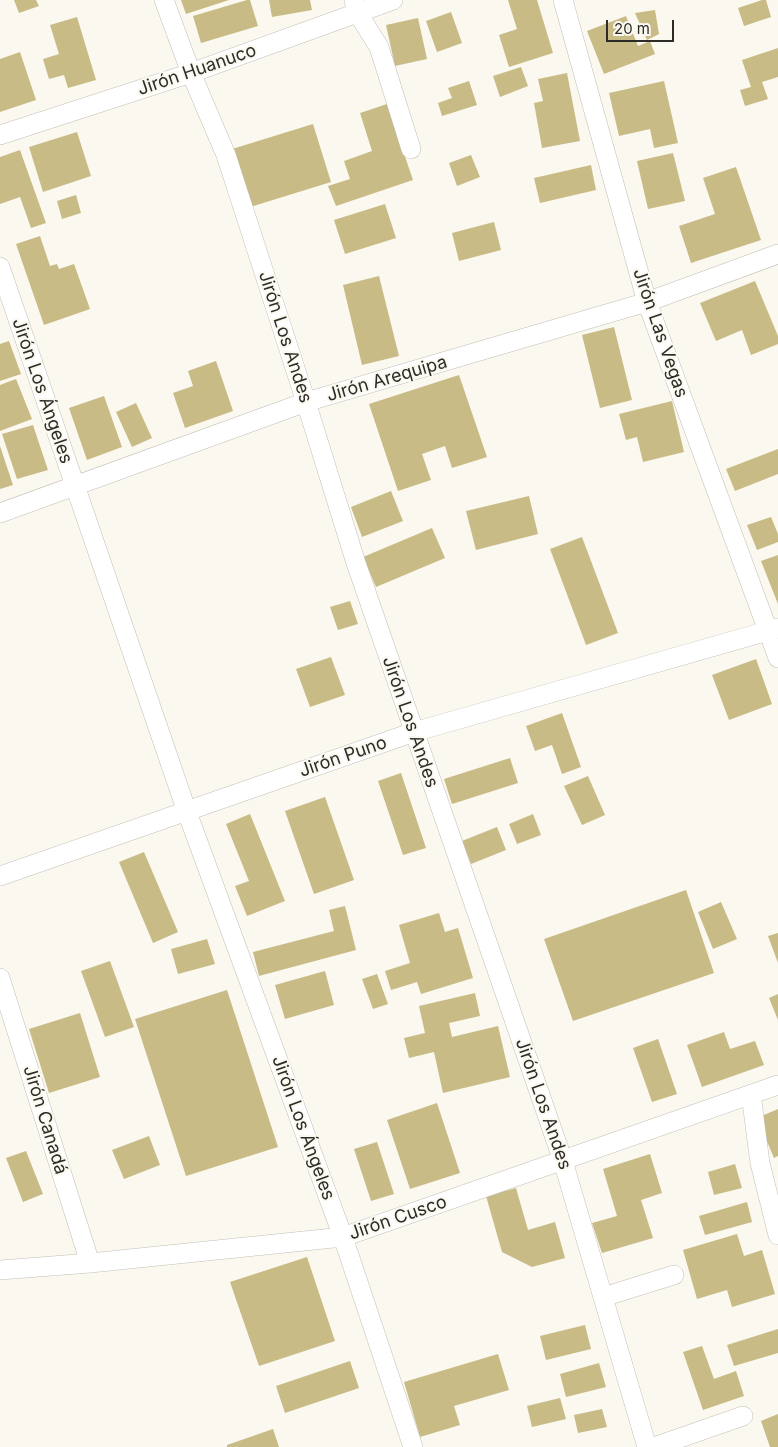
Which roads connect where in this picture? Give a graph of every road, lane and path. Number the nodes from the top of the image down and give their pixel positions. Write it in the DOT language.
graph roads {
  1 [pos="164,0"];
  2 [pos="393,0"];
  3 [pos="563,0"];
  4 [pos="355,6"];
  5 [pos="191,73"];
  6 [pos="0,135"];
  7 [pos="411,149"];
  8 [pos="778,254"];
  9 [pos="0,267"];
  10 [pos="647,302"];
  11 [pos="306,402"];
  12 [pos="75,486"];
  13 [pos="0,513"];
  14 [pos="774,630"];
  15 [pos="778,658"];
  16 [pos="414,732"];
  17 [pos="187,812"];
  18 [pos="0,876"];
  19 [pos="0,978"];
  20 [pos="778,1085"];
  21 [pos="751,1094"];
  22 [pos="563,1161"];
  23 [pos="778,1235"];
  24 [pos="344,1237"];
  25 [pos="90,1263"];
  26 [pos="0,1270"];
  27 [pos="674,1276"];
  28 [pos="603,1297"];
  29 [pos="743,1416"];
  30 [pos="413,1447"];
  31 [pos="646,1447"];
  32 [pos="654,1447"];
  1 -- 5 [label="street, Jirón Los Andes"];
  2 -- 4 [label="street, Jirón Huanuco"];
  3 -- 10 [label="street, Jirón Las Vegas"];
  4 -- 5 [label="street, Jirón Huanuco"];
  4 -- 7 [label="street"];
  5 -- 6 [label="street, Jirón Huanuco"];
  5 -- 11 [label="street, Jirón Los Andes"];
  8 -- 10 [label="street, Jirón Arequipa"];
  9 -- 12 [label="street, Jirón Los Ángeles"];
  10 -- 11 [label="street, Jirón Arequipa"];
  10 -- 14 [label="street, Jirón Las Vegas"];
  11 -- 12 [label="street, Jirón Arequipa"];
  11 -- 16 [label="street, Jirón Los Andes"];
  12 -- 13 [label="street, Jirón Arequipa"];
  12 -- 17 [label="street, Jirón Los Ángeles"];
  14 -- 15 [label="street, Jirón Las Vegas"];
  14 -- 16 [label="street, Jirón Puno"];
  16 -- 17 [label="street, Jirón Puno"];
  16 -- 22 [label="street, Jirón Los Andes"];
  17 -- 18 [label="street, Jirón Puno"];
  17 -- 24 [label="street, Jirón Los Ángeles"];
  19 -- 25 [label="street, Jirón Canadá"];
  20 -- 21 [label="street, Jirón Cusco"];
  21 -- 22 [label="street, Jirón Cusco"];
  21 -- 23 [label="street"];
  22 -- 24 [label="street, Jirón Cusco"];
  22 -- 28 [label="street, Jirón Los Andes"];
  24 -- 25 [label="street, Jirón Cusco"];
  24 -- 30 [label="street, Jirón Los Ángeles"];
  25 -- 26 [label="street, Jirón Cusco"];
  27 -- 28 [label="street"];
  28 -- 31 [label="street, Jirón Los Andes"];
  29 -- 32 [label="street"];
}
